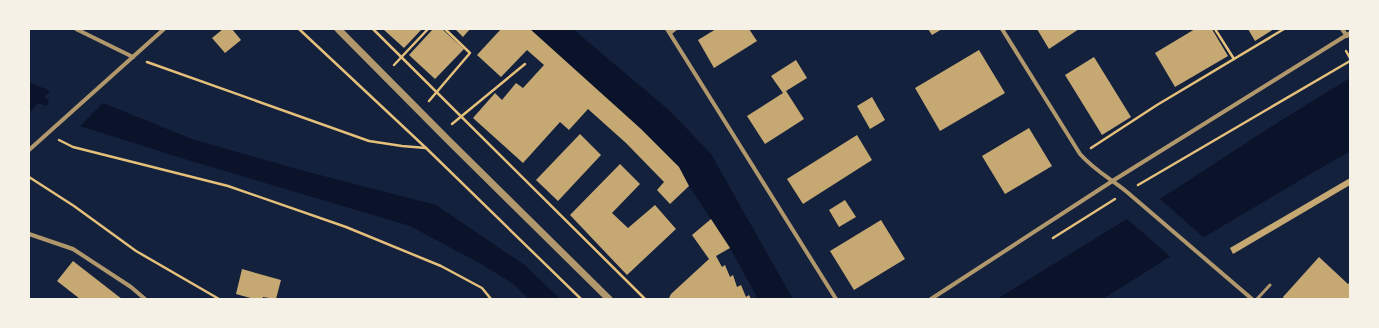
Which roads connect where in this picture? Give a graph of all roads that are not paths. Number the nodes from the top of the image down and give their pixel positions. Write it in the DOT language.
graph roads {
  1 [pos="76,29"];
  2 [pos="164,29"];
  3 [pos="338,29"];
  4 [pos="675,29"];
  5 [pos="1002,29"];
  6 [pos="1342,29"];
  7 [pos="668,31"];
  8 [pos="1348,35"];
  9 [pos="133,57"];
  10 [pos="29,150"];
  11 [pos="1114,180"];
  12 [pos="29,234"];
  13 [pos="1270,284"];
  14 [pos="145,299"];
  15 [pos="609,299"];
  16 [pos="836,299"];
  17 [pos="931,299"];
  18 [pos="1252,299"];
  19 [pos="1257,299"];
  1 -- 9 [label="street"];
  2 -- 9 [label="street"];
  3 -- 15 [label="street"];
  4 -- 7 [label="street"];
  5 -- 11 [label="street"];
  6 -- 8 [label="street"];
  7 -- 16 [label="street"];
  8 -- 11 [label="street"];
  9 -- 10 [label="street"];
  11 -- 17 [label="street"];
  11 -- 18 [label="street"];
  12 -- 14 [label="street"];
  13 -- 19 [label="lane"];
}
